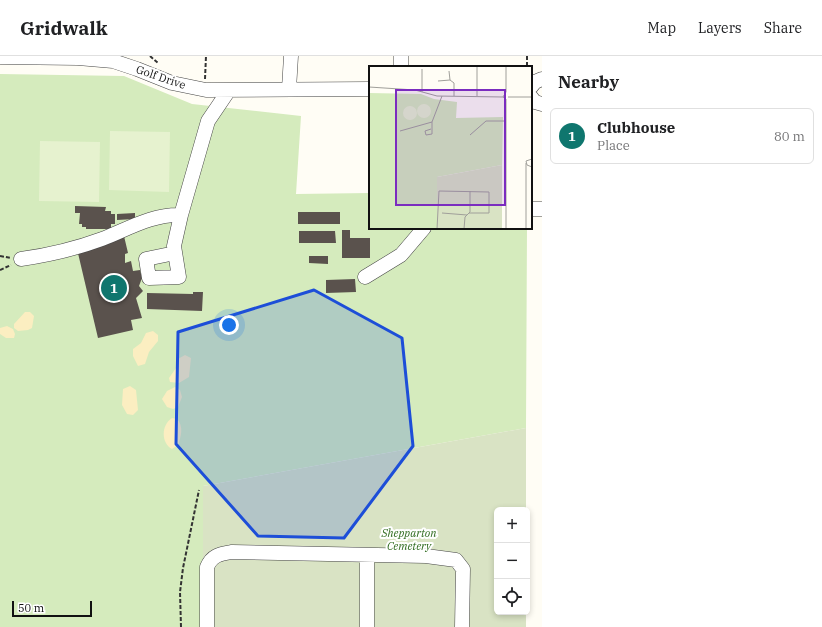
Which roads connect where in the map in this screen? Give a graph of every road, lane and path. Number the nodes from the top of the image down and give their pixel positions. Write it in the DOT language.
graph roads {
  1 [pos="150,56"];
  2 [pos="206,56"];
  3 [pos="291,56"];
  4 [pos="0,57"];
  5 [pos="131,61"];
  6 [pos="161,66"];
  7 [pos="198,76"];
  8 [pos="213,78"];
  9 [pos="542,79"];
  10 [pos="206,84"];
  11 [pos="532,86"];
  12 [pos="288,89"];
  13 [pos="369,89"];
  14 [pos="228,90"];
  15 [pos="532,98"];
  16 [pos="542,104"];
  17 [pos="208,121"];
  18 [pos="532,208"];
  19 [pos="542,209"];
  20 [pos="181,215"];
  21 [pos="423,229"];
  22 [pos="175,253"];
  23 [pos="21,259"];
  24 [pos="365,278"];
  25 [pos="199,490"];
  26 [pos="366,555"];
  27 [pos="181,627"];
  28 [pos="207,627"];
  29 [pos="366,627"];
  30 [pos="462,627"];
  1 -- 6 [label="path"];
  2 -- 10 [label="path"];
  3 -- 12 [label="street"];
  4 -- 5 [label="street, Golf Drive"];
  5 -- 10 [label="street, Golf Drive"];
  7 -- 10 [label="path"];
  8 -- 10 [label="path"];
  9 -- 11 [label="street"];
  10 -- 14 [label="street, Golf Drive"];
  10 -- 17 [label="street"];
  12 -- 13 [label="street, Golf Drive"];
  12 -- 14 [label="street, Golf Drive"];
  14 -- 17 [label="street"];
  15 -- 16 [label="street"];
  17 -- 20 [label="street"];
  18 -- 19 [label="street"];
  20 -- 22 [label="street"];
  20 -- 23 [label="street"];
  21 -- 24 [label="street"];
  25 -- 27 [label="path"];
  26 -- 28 [label="street"];
  26 -- 29 [label="street"];
  26 -- 30 [label="street"];
}
